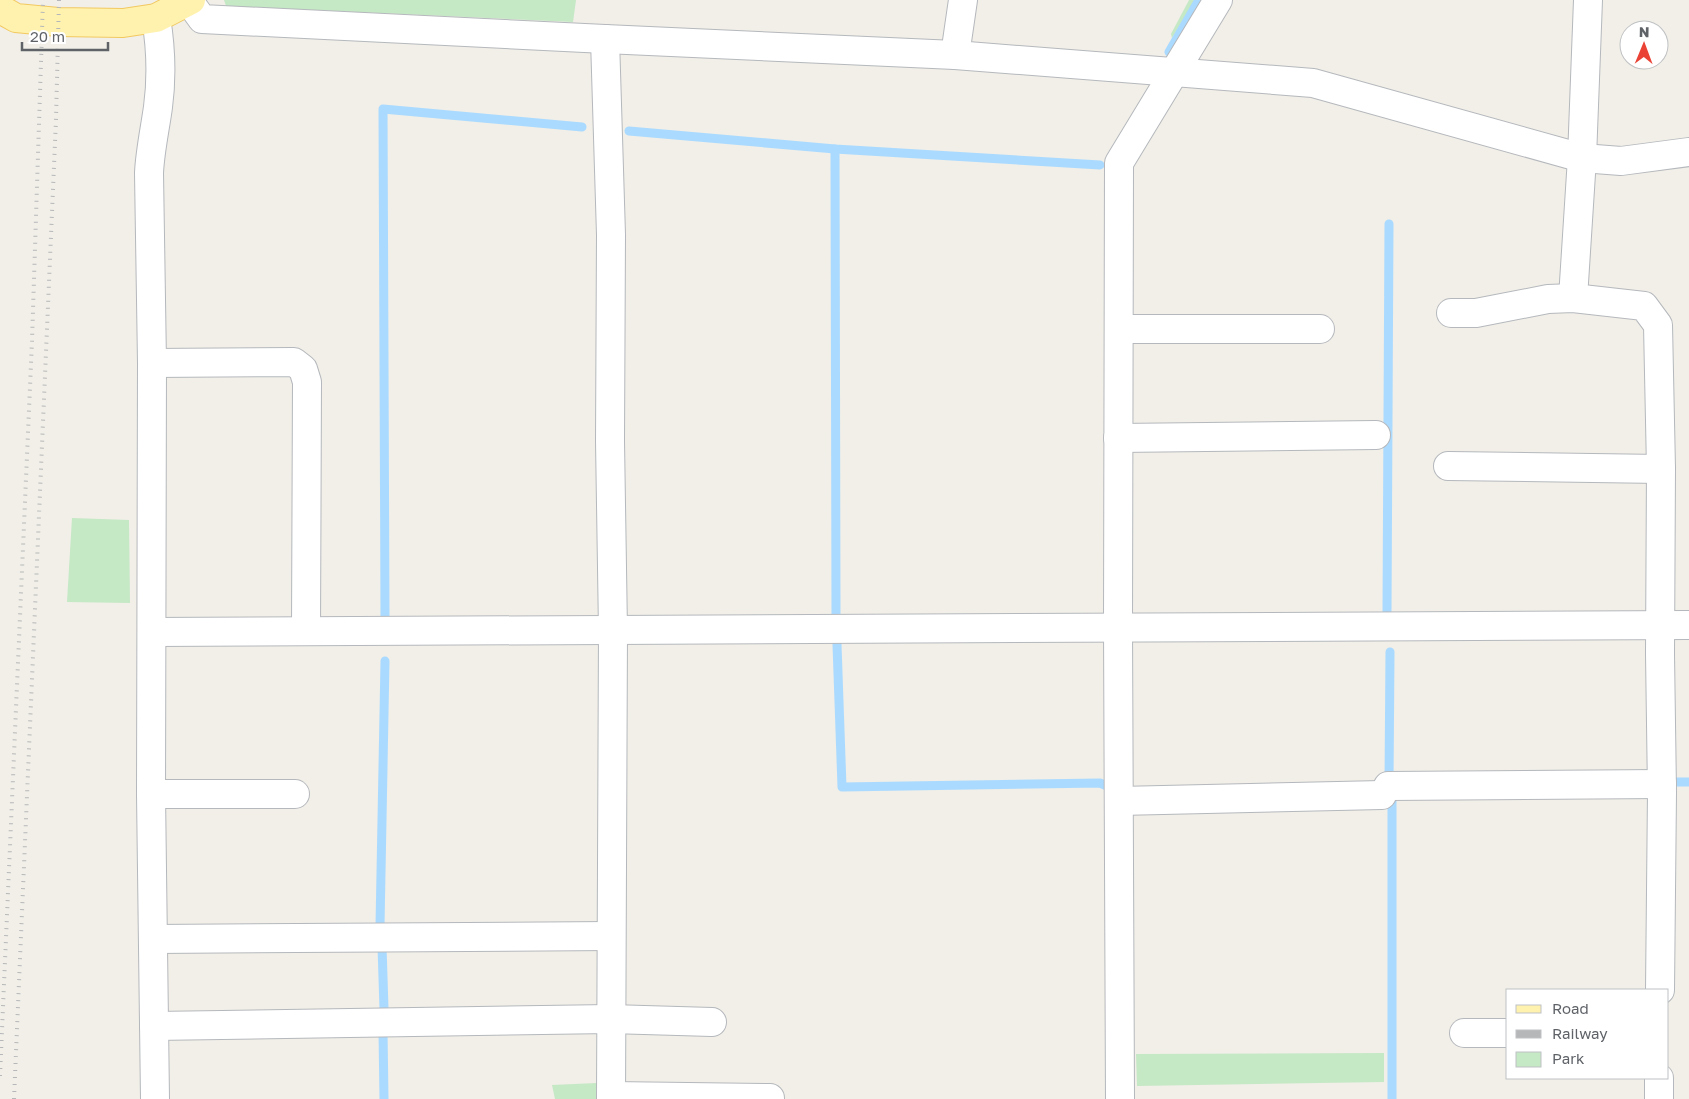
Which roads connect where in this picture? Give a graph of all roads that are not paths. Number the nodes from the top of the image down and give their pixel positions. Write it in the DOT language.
graph roads {
  1 [pos="190,0"];
  2 [pos="963,0"];
  3 [pos="1218,0"];
  4 [pos="1588,0"];
  5 [pos="0,9"];
  6 [pos="156,18"];
  7 [pos="605,40"];
  8 [pos="955,55"];
  9 [pos="1175,71"];
  10 [pos="1689,152"];
  11 [pos="1582,158"];
  12 [pos="1573,298"];
  13 [pos="1451,313"];
  14 [pos="1119,329"];
  15 [pos="1320,329"];
  16 [pos="152,363"];
  17 [pos="1376,436"];
  18 [pos="1118,438"];
  19 [pos="1448,466"];
  20 [pos="1661,469"];
  21 [pos="1689,625"];
  22 [pos="1661,626"];
  23 [pos="1118,627"];
  24 [pos="306,631"];
  25 [pos="613,631"];
  26 [pos="152,632"];
  27 [pos="1662,784"];
  28 [pos="151,794"];
  29 [pos="295,794"];
  30 [pos="1119,801"];
  31 [pos="611,936"];
  32 [pos="154,939"];
  33 [pos="1660,989"];
  34 [pos="610,1019"];
  35 [pos="712,1022"];
  36 [pos="154,1026"];
  37 [pos="1506,1032"];
  38 [pos="1464,1033"];
  39 [pos="1659,1079"];
  40 [pos="611,1097"];
  41 [pos="770,1098"];
  42 [pos="155,1099"];
  43 [pos="1120,1099"];
  44 [pos="1659,1099"];
  1 -- 6 [label="main road"];
  1 -- 7 [label="street"];
  2 -- 8 [label="street"];
  3 -- 9 [label="street"];
  4 -- 11 [label="street"];
  5 -- 6 [label="main road"];
  6 -- 16 [label="street"];
  7 -- 8 [label="street"];
  7 -- 25 [label="street"];
  8 -- 9 [label="street"];
  9 -- 11 [label="street"];
  9 -- 14 [label="street"];
  10 -- 11 [label="street"];
  11 -- 12 [label="street"];
  12 -- 13 [label="street"];
  12 -- 20 [label="street"];
  14 -- 15 [label="street"];
  14 -- 18 [label="street"];
  16 -- 24 [label="street"];
  16 -- 26 [label="street"];
  17 -- 18 [label="street"];
  18 -- 23 [label="street"];
  19 -- 20 [label="street"];
  20 -- 22 [label="street"];
  21 -- 22 [label="street"];
  22 -- 23 [label="street"];
  22 -- 27 [label="street"];
  23 -- 25 [label="street"];
  23 -- 30 [label="street"];
  24 -- 25 [label="street"];
  24 -- 26 [label="street"];
  25 -- 31 [label="street"];
  26 -- 28 [label="street"];
  27 -- 30 [label="street"];
  27 -- 33 [label="street"];
  28 -- 29 [label="street"];
  28 -- 32 [label="street"];
  30 -- 43 [label="street"];
  31 -- 32 [label="street"];
  31 -- 34 [label="street"];
  32 -- 36 [label="street"];
  34 -- 35 [label="street"];
  34 -- 36 [label="street"];
  34 -- 40 [label="street"];
  36 -- 42 [label="street"];
  37 -- 38 [label="street"];
  39 -- 44 [label="street"];
  40 -- 41 [label="street"];
}
